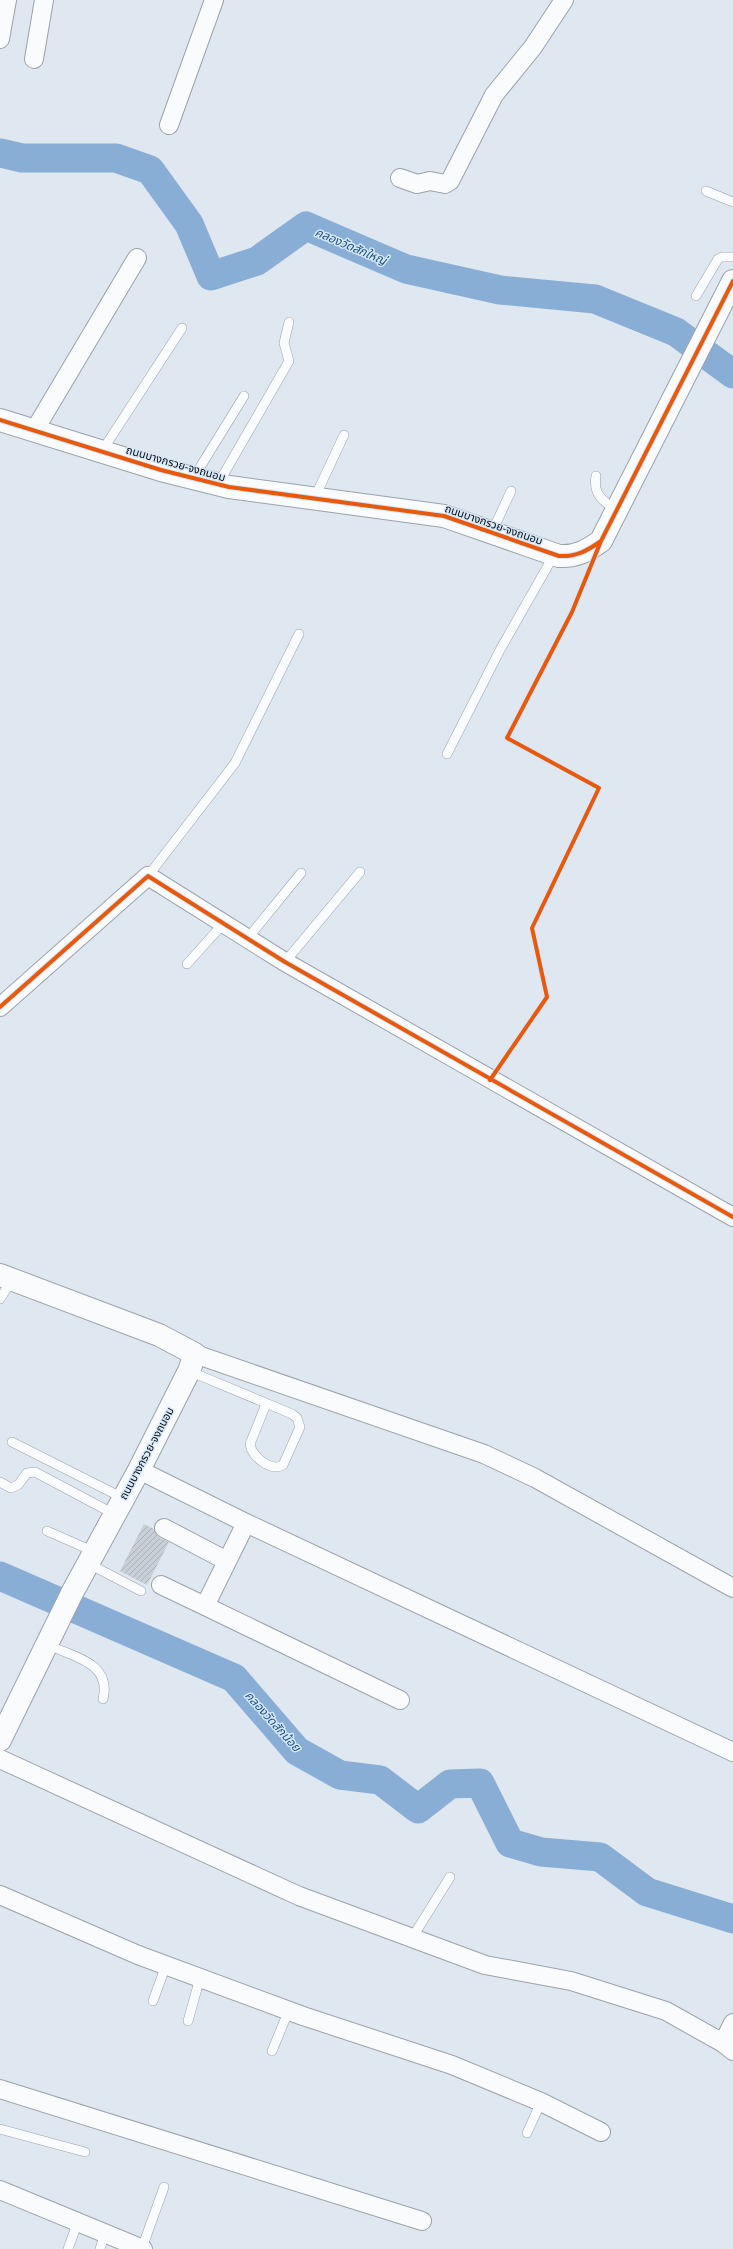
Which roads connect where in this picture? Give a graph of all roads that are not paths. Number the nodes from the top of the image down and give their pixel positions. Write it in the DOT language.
graph roads {
  1 [pos="7,0"];
  2 [pos="44,0"];
  3 [pos="214,0"];
  4 [pos="564,0"];
  5 [pos="0,39"];
  6 [pos="34,59"];
  7 [pos="169,125"];
  8 [pos="400,178"];
  9 [pos="706,191"];
  10 [pos="733,202"];
  11 [pos="137,258"];
  12 [pos="733,258"];
  13 [pos="733,281"];
  14 [pos="696,296"];
  15 [pos="289,322"];
  16 [pos="182,328"];
  17 [pos="244,396"];
  18 [pos="0,420"];
  19 [pos="34,431"];
  20 [pos="344,435"];
  21 [pos="102,451"];
  22 [pos="596,476"];
  23 [pos="193,478"];
  24 [pos="217,485"];
  25 [pos="511,491"];
  26 [pos="314,498"];
  27 [pos="617,510"];
  28 [pos="492,532"];
  29 [pos="554,555"];
  30 [pos="299,634"];
  31 [pos="448,754"];
  32 [pos="360,872"];
  33 [pos="301,873"];
  34 [pos="148,876"];
  35 [pos="223,924"];
  36 [pos="248,938"];
  37 [pos="285,962"];
  38 [pos="187,964"];
  39 [pos="0,1007"];
  40 [pos="733,1217"];
  41 [pos="6,1278"];
  42 [pos="0,1299"];
  43 [pos="192,1363"];
  44 [pos="266,1404"];
  45 [pos="12,1442"];
  46 [pos="139,1470"];
  47 [pos="0,1482"];
  48 [pos="118,1506"];
  49 [pos="246,1523"];
  50 [pos="164,1528"];
  51 [pos="47,1531"];
  52 [pos="92,1558"];
  53 [pos="227,1561"];
  54 [pos="161,1585"];
  55 [pos="733,1588"];
  56 [pos="142,1591"];
  57 [pos="205,1606"];
  58 [pos="48,1645"];
  59 [pos="103,1699"];
  60 [pos="400,1700"];
  61 [pos="0,1740"];
  62 [pos="733,1752"];
  63 [pos="0,1759"];
  64 [pos="450,1877"];
  65 [pos="0,1895"];
  66 [pos="412,1938"];
  67 [pos="166,1965"];
  68 [pos="200,1978"];
  69 [pos="153,2000"];
  70 [pos="289,2010"];
  71 [pos="188,2021"];
  72 [pos="733,2023"];
  73 [pos="728,2047"];
  74 [pos="272,2051"];
  75 [pos="0,2089"];
  76 [pos="541,2102"];
  77 [pos="0,2129"];
  78 [pos="601,2132"];
  79 [pos="527,2133"];
  80 [pos="85,2152"];
  81 [pos="164,2187"];
  82 [pos="0,2190"];
  83 [pos="78,2221"];
  84 [pos="422,2221"];
  85 [pos="103,2241"];
  86 [pos="68,2249"];
  87 [pos="142,2249"];
  1 -- 5 [label="street"];
  2 -- 6 [label="street"];
  3 -- 7 [label="street"];
  4 -- 8 [label="street"];
  9 -- 10 [label="lane"];
  11 -- 19 [label="street"];
  12 -- 14 [label="lane"];
  13 -- 27 [label="street, ถนนบางกรวย-จงถนอม"];
  15 -- 24 [label="lane"];
  16 -- 21 [label="lane"];
  17 -- 23 [label="lane"];
  18 -- 19 [label="street, ถนนบางกรวย-จงถนอม"];
  19 -- 21 [label="street, ถนนบางกรวย-จงถนอม"];
  20 -- 26 [label="lane"];
  21 -- 23 [label="street, ถนนบางกรวย-จงถนอม"];
  22 -- 27 [label="lane"];
  23 -- 24 [label="street, ถนนบางกรวย-จงถนอม"];
  24 -- 26 [label="street, ถนนบางกรวย-จงถนอม"];
  25 -- 28 [label="lane"];
  26 -- 28 [label="street, ถนนบางกรวย-จงถนอม"];
  27 -- 29 [label="street, ถนนบางกรวย-จงถนอม"];
  28 -- 29 [label="street, ถนนบางกรวย-จงถนอม"];
  29 -- 31 [label="lane"];
  30 -- 34 [label="lane"];
  32 -- 37 [label="lane"];
  33 -- 36 [label="lane"];
  34 -- 35 [label="street"];
  34 -- 39 [label="street"];
  35 -- 36 [label="street"];
  35 -- 38 [label="lane"];
  36 -- 37 [label="street"];
  37 -- 40 [label="street"];
  41 -- 42 [label="lane"];
  41 -- 43 [label="street"];
  43 -- 44 [label="lane"];
  43 -- 46 [label="street, ถนนบางกรวย-จงถนอม"];
  43 -- 55 [label="street"];
  44 -- 44 [label="lane"];
  45 -- 48 [label="lane"];
  46 -- 48 [label="street, ถนนบางกรวย-จงถนอม"];
  46 -- 49 [label="street"];
  47 -- 48 [label="lane"];
  48 -- 52 [label="street, ถนนบางกรวย-จงถนอม"];
  49 -- 53 [label="street"];
  49 -- 62 [label="street"];
  50 -- 53 [label="street"];
  51 -- 52 [label="lane"];
  52 -- 56 [label="lane"];
  52 -- 58 [label="street, ถนนบางกรวย-จงถนอม"];
  53 -- 57 [label="street"];
  54 -- 57 [label="street"];
  57 -- 60 [label="street"];
  58 -- 59 [label="lane"];
  58 -- 61 [label="street, ถนนบางกรวย-จงถนอม"];
  63 -- 66 [label="street"];
  64 -- 66 [label="lane"];
  65 -- 67 [label="street"];
  66 -- 73 [label="street"];
  67 -- 68 [label="street"];
  67 -- 69 [label="lane"];
  68 -- 70 [label="street"];
  68 -- 71 [label="lane"];
  70 -- 74 [label="lane"];
  70 -- 76 [label="street"];
  72 -- 73 [label="street"];
  75 -- 84 [label="street"];
  76 -- 78 [label="street"];
  76 -- 79 [label="lane"];
  77 -- 80 [label="lane"];
  81 -- 87 [label="lane"];
  82 -- 83 [label="street"];
  83 -- 85 [label="street"];
  83 -- 86 [label="lane"];
  85 -- 87 [label="street"];
}
